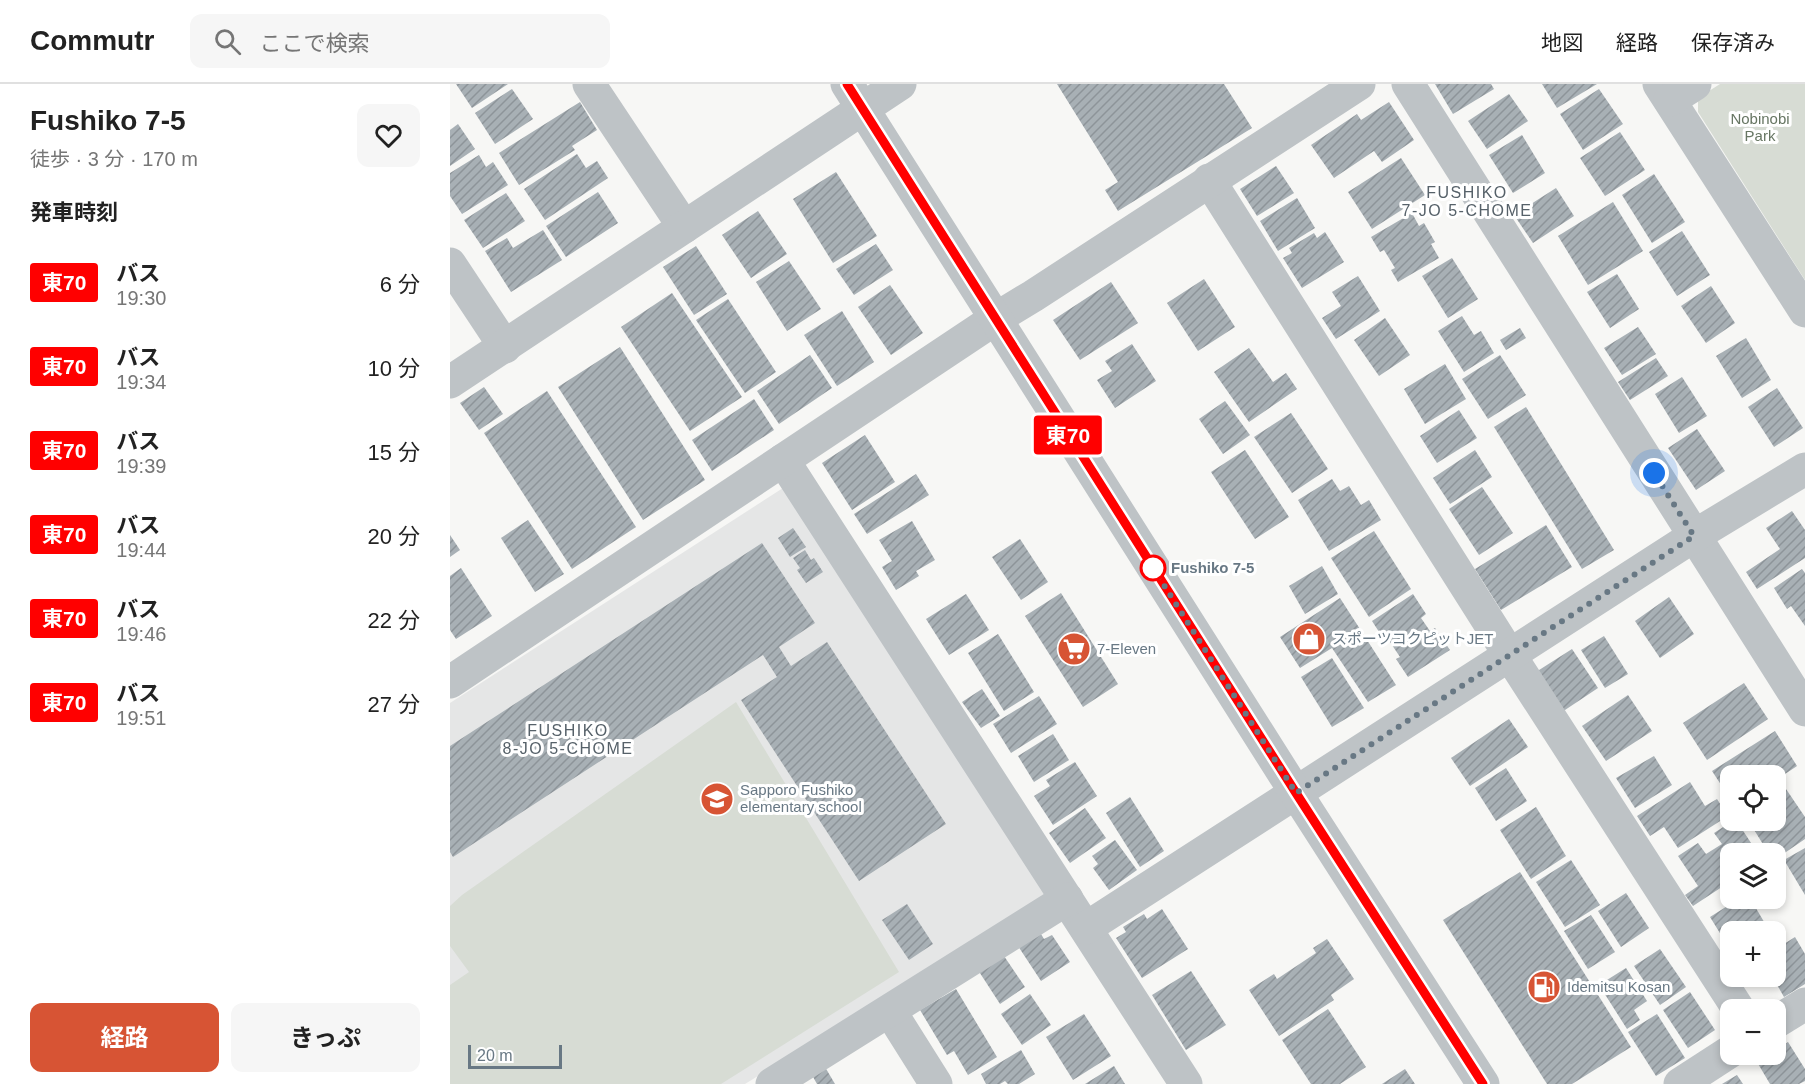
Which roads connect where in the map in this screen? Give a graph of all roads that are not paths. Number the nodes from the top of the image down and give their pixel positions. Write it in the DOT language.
graph roads {
  1 [pos="589,84"];
  2 [pos="900,84"];
  3 [pos="1359,84"];
  4 [pos="1408,84"];
  5 [pos="1675,89"];
  6 [pos="854,96"];
  7 [pos="1209,180"];
  8 [pos="684,227"];
  9 [pos="450,264"];
  10 [pos="1805,311"];
  11 [pos="994,319"];
  12 [pos="505,347"];
  13 [pos="450,382"];
  14 [pos="783,460"];
  15 [pos="1805,469"];
  16 [pos="1694,536"];
  17 [pos="1509,654"];
  18 [pos="450,682"];
  19 [pos="1805,710"];
  20 [pos="1296,793"];
  21 [pos="1067,898"];
  22 [pos="1086,928"];
  23 [pos="1732,999"];
  24 [pos="1805,1004"];
  25 [pos="890,1011"];
  26 [pos="1786,1016"];
  27 [pos="1720,1058"];
  28 [pos="772,1084"];
  29 [pos="936,1084"];
  30 [pos="1186,1084"];
  31 [pos="1483,1084"];
  32 [pos="1680,1084"];
  1 -- 8 [label="street"];
  2 -- 6 [label="street"];
  3 -- 7 [label="street"];
  4 -- 16 [label="street"];
  5 -- 10 [label="street"];
  6 -- 8 [label="street"];
  6 -- 11 [label="street"];
  7 -- 11 [label="street"];
  7 -- 17 [label="street"];
  8 -- 12 [label="street"];
  9 -- 12 [label="street"];
  11 -- 14 [label="street"];
  11 -- 20 [label="street"];
  12 -- 13 [label="street"];
  14 -- 18 [label="street"];
  14 -- 21 [label="street"];
  15 -- 16 [label="street"];
  16 -- 17 [label="street"];
  16 -- 19 [label="street"];
  17 -- 20 [label="street"];
  17 -- 23 [label="street"];
  20 -- 22 [label="street"];
  20 -- 31 [label="street"];
  21 -- 22 [label="street"];
  21 -- 25 [label="street"];
  22 -- 30 [label="street"];
  24 -- 26 [label="street"];
  25 -- 28 [label="street"];
  25 -- 29 [label="street"];
  27 -- 32 [label="street"];
}
